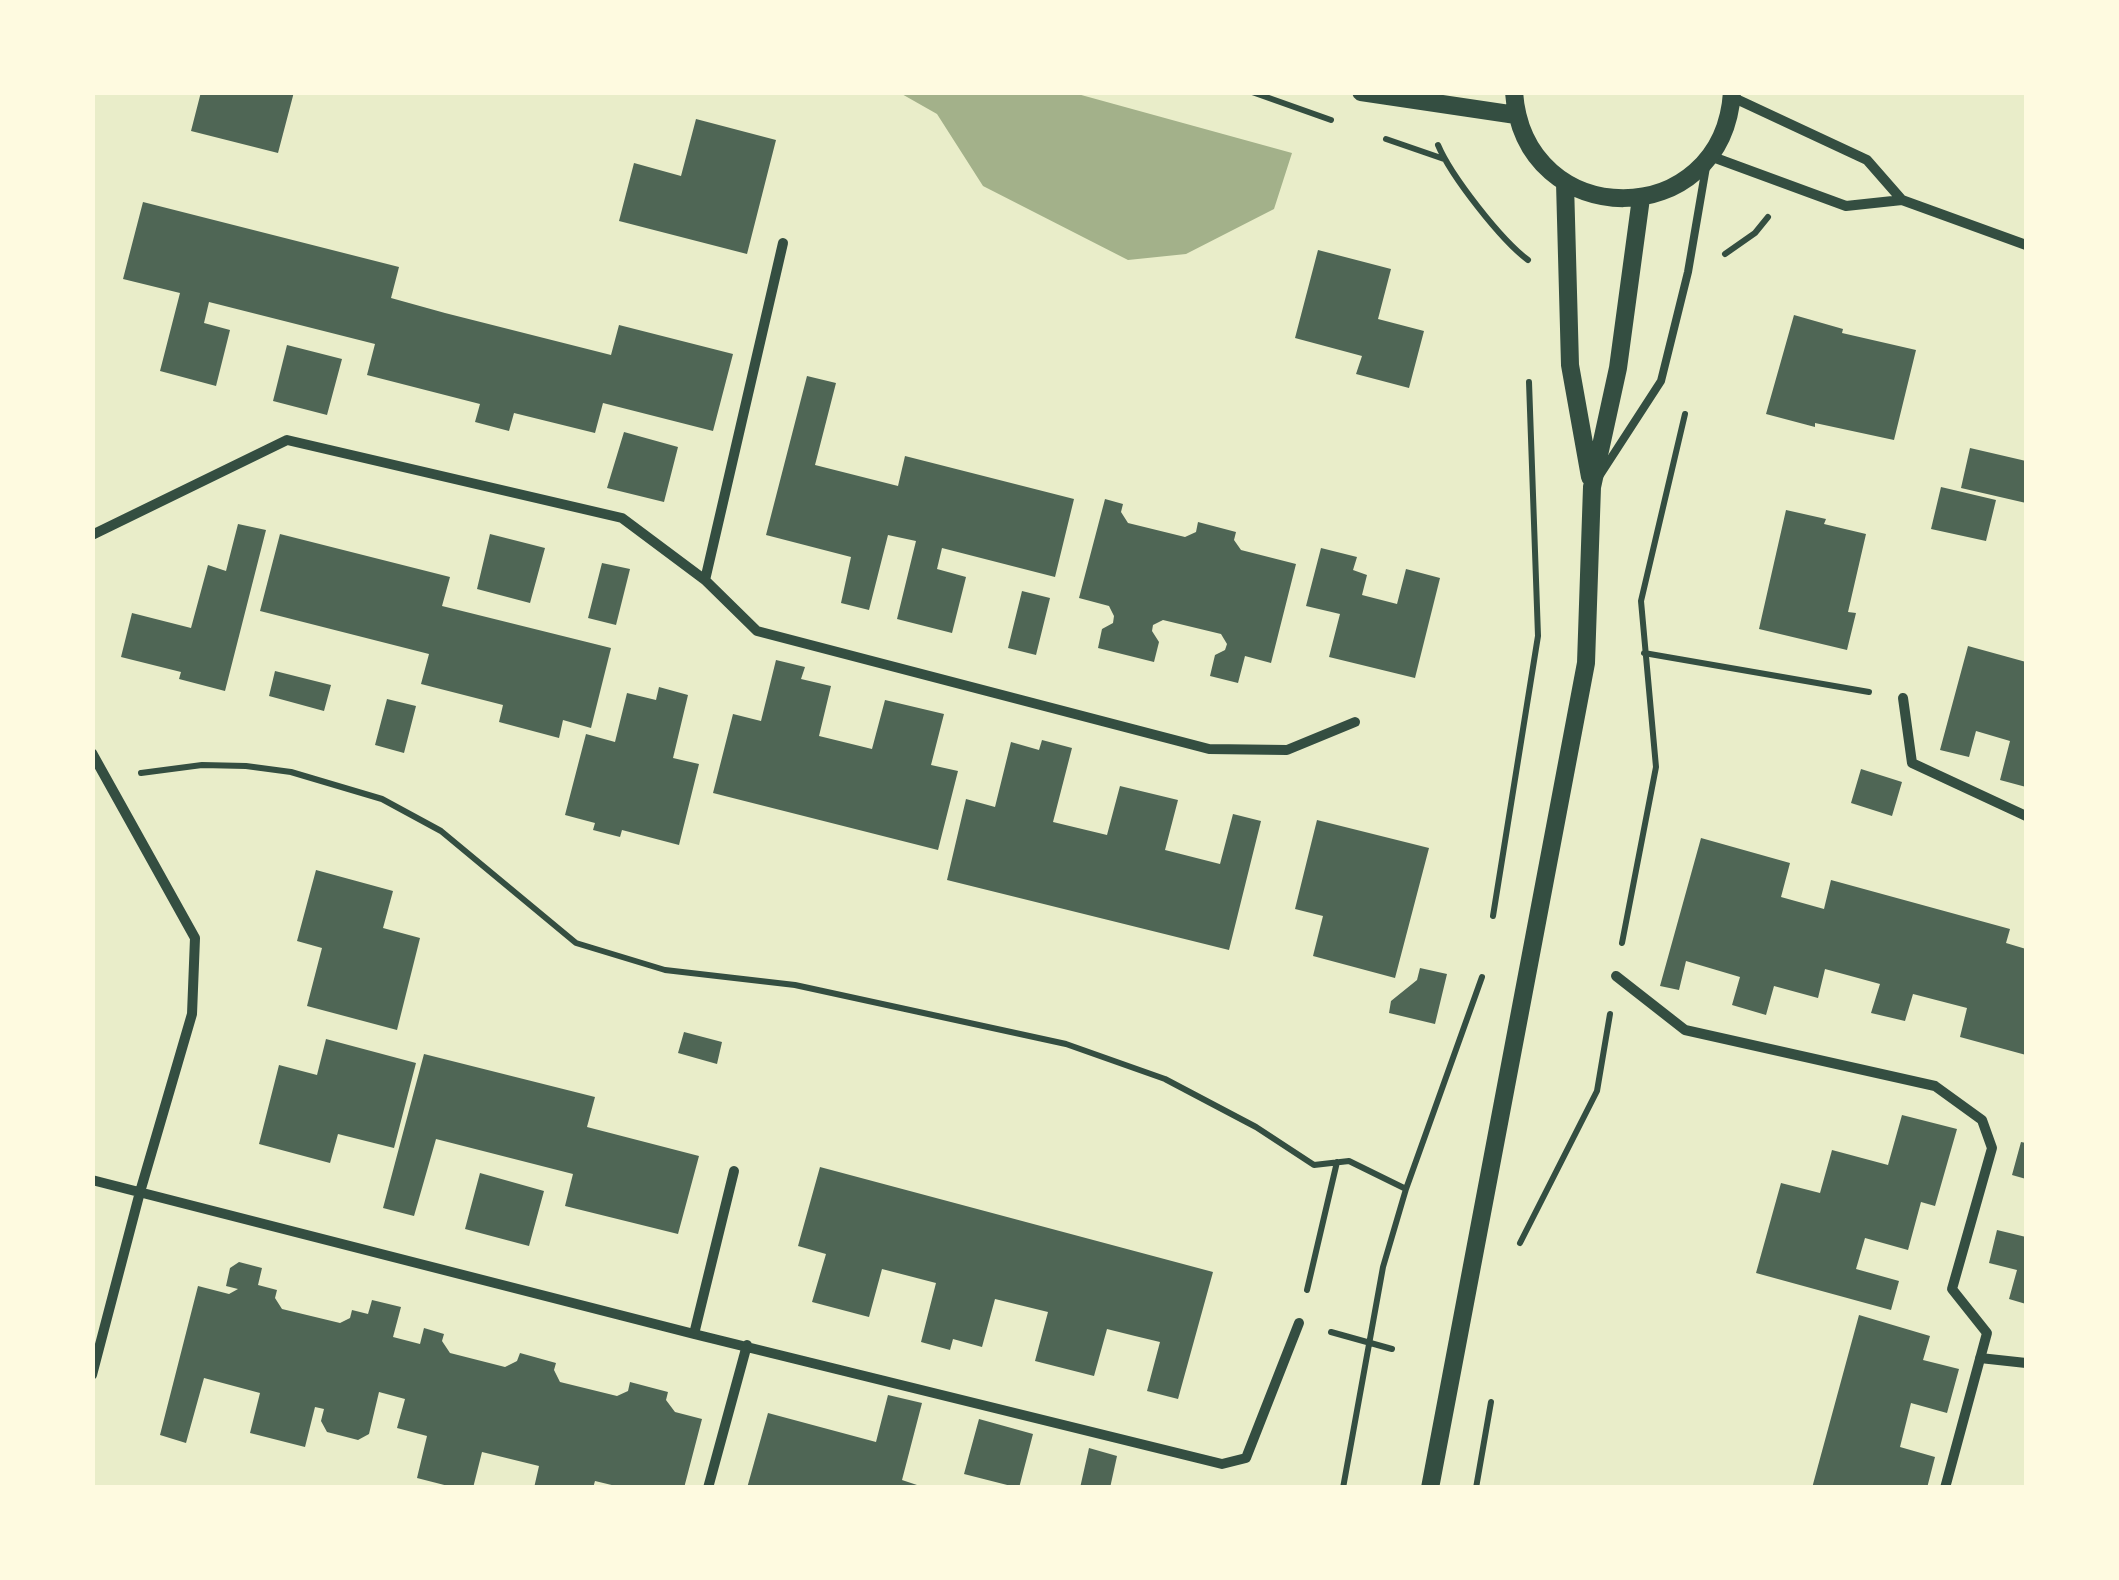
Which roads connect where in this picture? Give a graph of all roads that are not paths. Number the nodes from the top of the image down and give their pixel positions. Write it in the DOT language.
graph roads {
  1 [pos="1360,92"];
  2 [pos="1514,92"];
  3 [pos="1732,95"];
  4 [pos="1516,115"];
  5 [pos="1709,158"];
  6 [pos="1566,183"];
  7 [pos="1641,198"];
  8 [pos="1902,200"];
  9 [pos="783,243"];
  10 [pos="2026,245"];
  11 [pos="1592,487"];
  12 [pos="92,535"];
  13 [pos="704,580"];
  14 [pos="1903,698"];
  15 [pos="1355,722"];
  16 [pos="92,753"];
  17 [pos="2026,816"];
  18 [pos="1616,976"];
  19 [pos="734,1171"];
  20 [pos="92,1180"];
  21 [pos="140,1192"];
  22 [pos="1299,1323"];
  23 [pos="694,1334"];
  24 [pos="747,1345"];
  25 [pos="1980,1358"];
  26 [pos="2026,1363"];
  27 [pos="92,1376"];
  28 [pos="708,1488"];
  29 [pos="1430,1488"];
  30 [pos="1945,1488"];
  1 -- 4 [label="street"];
  2 -- 4 [label="street"];
  3 -- 5 [label="street"];
  3 -- 8 [label="street"];
  4 -- 6 [label="street"];
  5 -- 7 [label="street"];
  5 -- 8 [label="street"];
  5 -- 11 [label="lane"];
  6 -- 7 [label="street"];
  6 -- 11 [label="street"];
  7 -- 11 [label="street"];
  8 -- 10 [label="street"];
  9 -- 13 [label="street"];
  11 -- 29 [label="street"];
  12 -- 13 [label="street"];
  13 -- 15 [label="street"];
  14 -- 17 [label="street"];
  16 -- 21 [label="street"];
  18 -- 25 [label="street"];
  19 -- 23 [label="street"];
  20 -- 21 [label="street"];
  21 -- 23 [label="street"];
  21 -- 27 [label="street"];
  22 -- 24 [label="street"];
  23 -- 24 [label="street"];
  24 -- 28 [label="street"];
  25 -- 26 [label="street"];
  25 -- 30 [label="street"];
}
